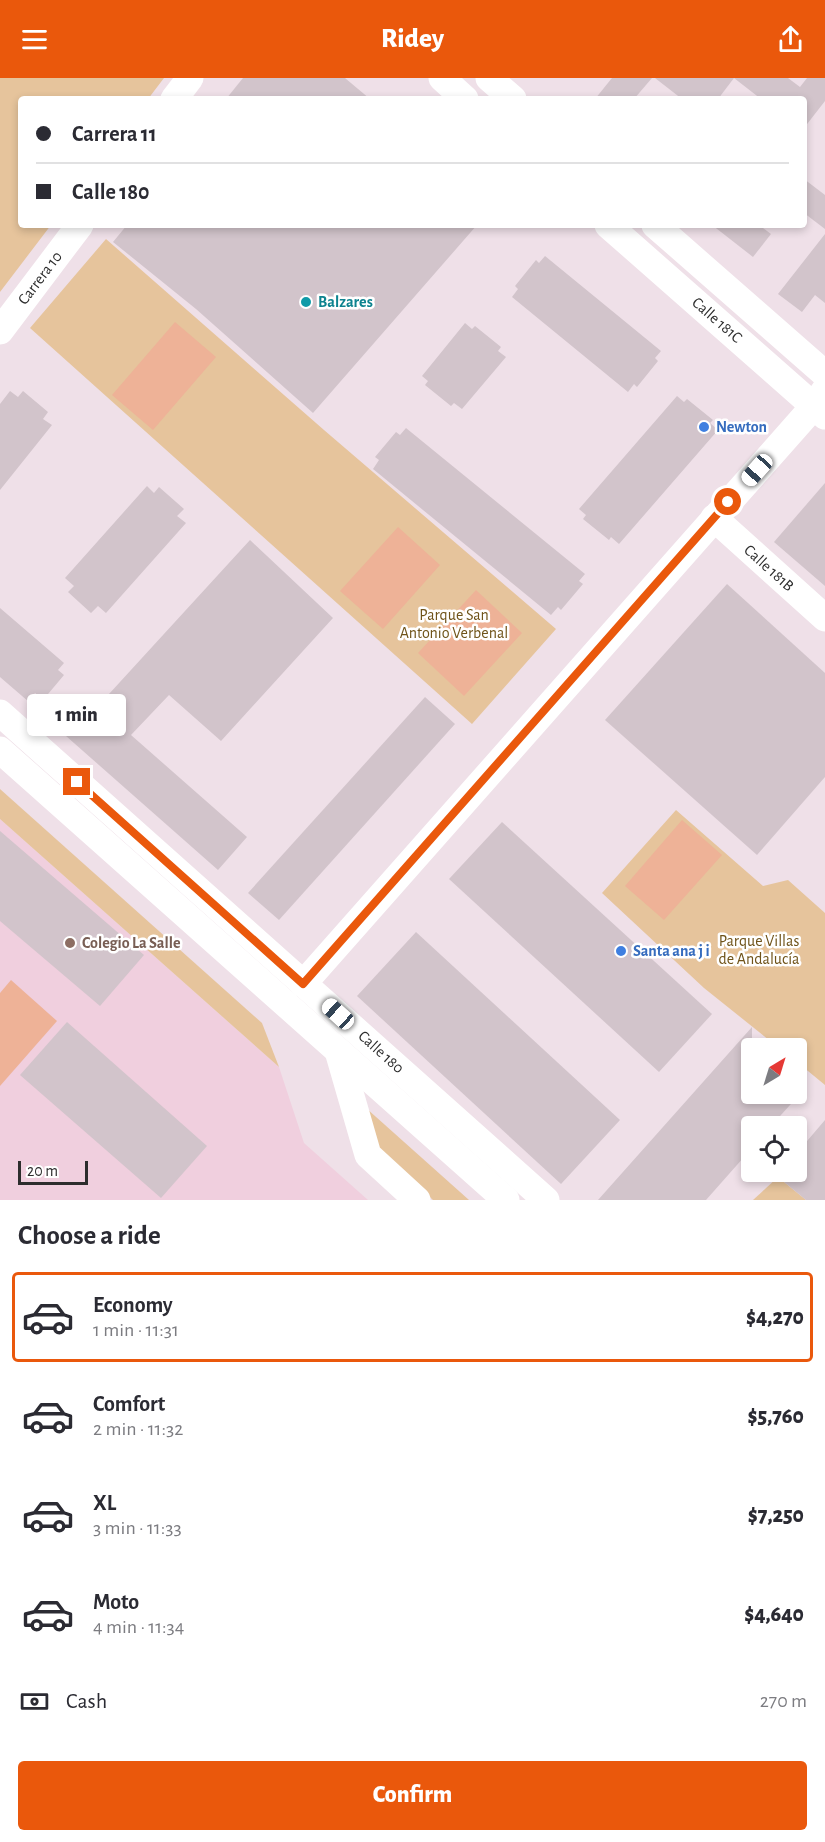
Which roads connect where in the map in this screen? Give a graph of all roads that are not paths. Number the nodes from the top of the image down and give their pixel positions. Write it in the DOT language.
graph roads {
  1 [pos="190,78"];
  2 [pos="441,78"];
  3 [pos="489,78"];
  4 [pos="176,96"];
  5 [pos="462,96"];
  6 [pos="510,96"];
  7 [pos="78,228"];
  8 [pos="612,228"];
  9 [pos="659,228"];
  10 [pos="0,331"];
  11 [pos="825,375"];
  12 [pos="821,404"];
  13 [pos="714,518"];
  14 [pos="825,618"];
  15 [pos="0,713"];
  16 [pos="0,750"];
  17 [pos="303,984"];
  18 [pos="338,1051"];
  19 [pos="417,1200"];
  20 [pos="506,1200"];
  21 [pos="546,1200"];
  1 -- 4 [label="street"];
  2 -- 5 [label="street"];
  3 -- 6 [label="street"];
  7 -- 10 [label="street, Carrera 10"];
  8 -- 12 [label="street, Calle 181C"];
  9 -- 11 [label="street, Calle 181C"];
  12 -- 13 [label="street"];
  13 -- 14 [label="street, Calle 181B"];
  13 -- 17 [label="street"];
  15 -- 17 [label="street, Calle 180"];
  16 -- 18 [label="street, Calle 180"];
  17 -- 21 [label="street, Calle 180"];
  18 -- 19 [label="street"];
  18 -- 20 [label="street, Calle 180"];
}
